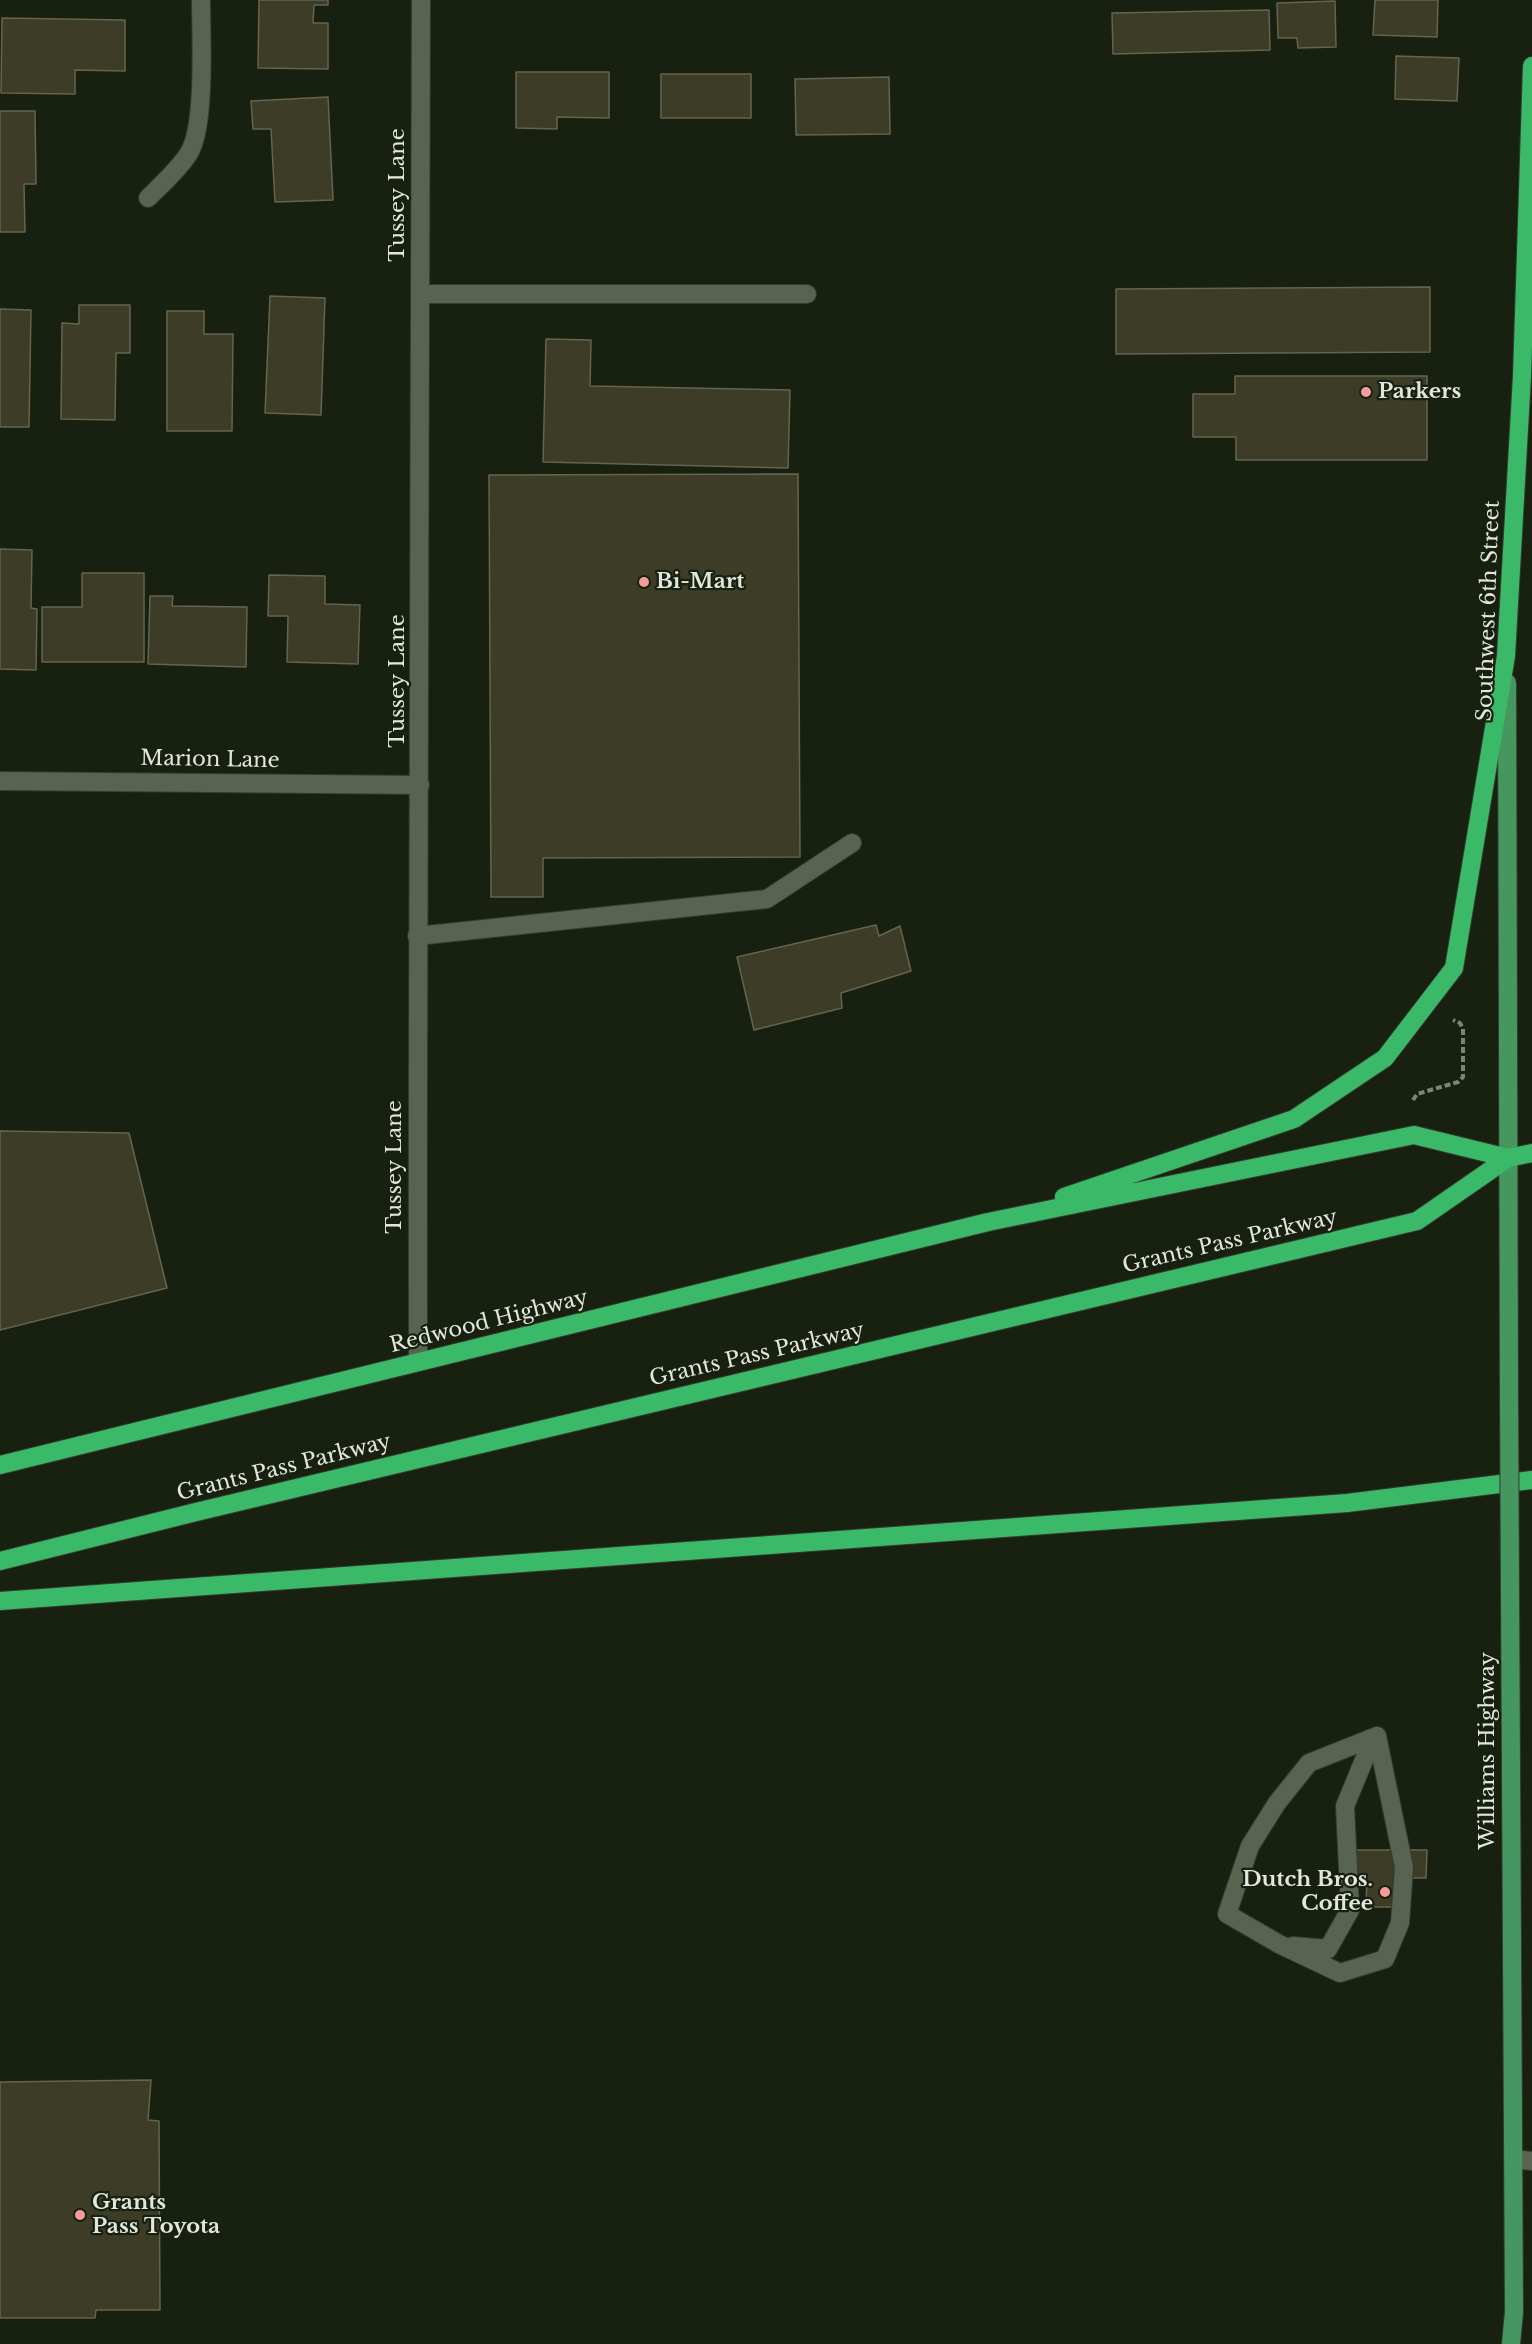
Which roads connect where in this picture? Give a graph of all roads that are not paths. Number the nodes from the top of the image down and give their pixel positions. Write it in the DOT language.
graph roads {
  1 [pos="201,0"];
  2 [pos="421,0"];
  3 [pos="1532,66"];
  4 [pos="1531,119"];
  5 [pos="148,198"];
  6 [pos="421,294"];
  7 [pos="807,294"];
  8 [pos="1506,656"];
  9 [pos="0,781"];
  10 [pos="420,785"];
  11 [pos="852,843"];
  12 [pos="417,936"];
  13 [pos="1532,1153"];
  14 [pos="1508,1158"];
  15 [pos="988,1222"];
  16 [pos="418,1362"];
  17 [pos="0,1466"];
  18 [pos="1532,1480"];
  19 [pos="0,1561"];
  20 [pos="0,1601"];
  21 [pos="1377,1736"];
  22 [pos="1279,1944"];
  23 [pos="1513,2158"];
  24 [pos="1532,2161"];
  25 [pos="1511,2344"];
  1 -- 5 [label="street"];
  2 -- 6 [label="street, Tussey Lane"];
  3 -- 4 [label="highway, Southwest 6th Street"];
  4 -- 8 [label="highway, Southwest 6th Street"];
  6 -- 7 [label="street"];
  6 -- 10 [label="street, Tussey Lane"];
  8 -- 14 [label="main road, Southwest 6th Street"];
  8 -- 15 [label="highway"];
  9 -- 10 [label="street, Marion Lane"];
  10 -- 12 [label="street, Tussey Lane"];
  11 -- 12 [label="street"];
  12 -- 16 [label="street, Tussey Lane"];
  13 -- 14 [label="highway, Grants Pass Parkway"];
  14 -- 15 [label="highway, Grants Pass Parkway"];
  14 -- 19 [label="highway, Grants Pass Parkway"];
  14 -- 23 [label="main road, Williams Highway, bridge"];
  15 -- 16 [label="highway, Redwood Highway"];
  16 -- 17 [label="highway, Redwood Highway"];
  18 -- 20 [label="highway"];
  21 -- 22 [label="street"];
  21 -- 22 [label="street"];
  21 -- 22 [label="street"];
  23 -- 24 [label="street"];
  23 -- 25 [label="main road, Williams Highway"];
}
